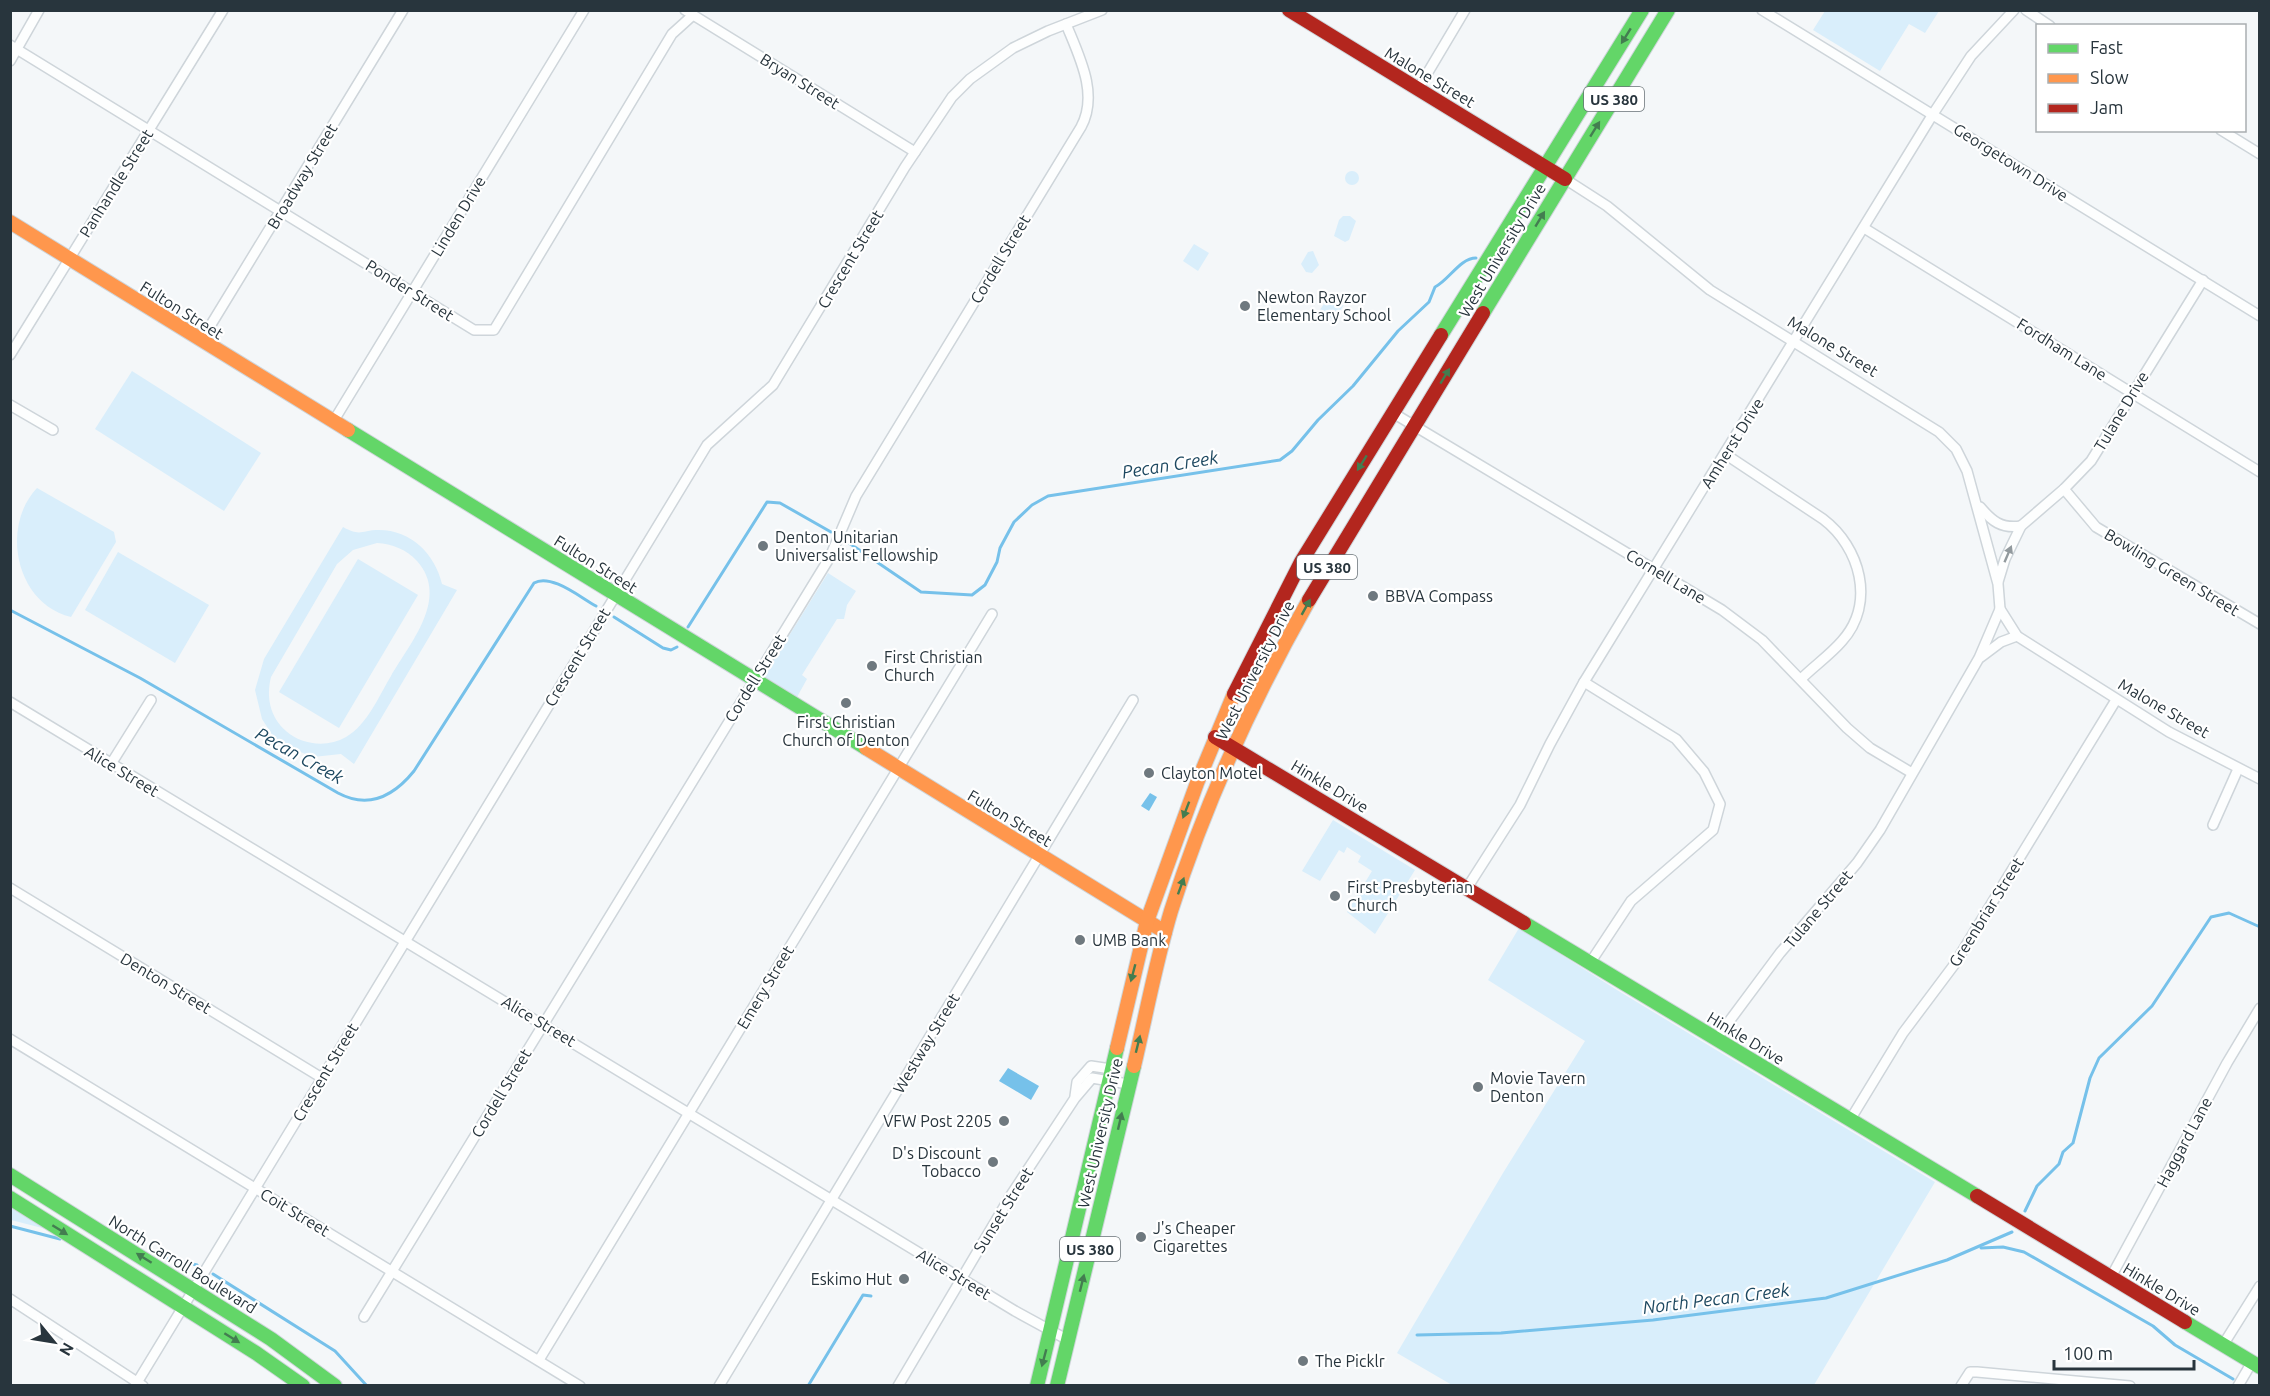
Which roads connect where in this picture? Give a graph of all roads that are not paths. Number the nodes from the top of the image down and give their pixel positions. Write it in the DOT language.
graph roads {
  1 [pos="39,10"];
  2 [pos="223,10"];
  3 [pos="403,10"];
  4 [pos="584,10"];
  5 [pos="1102,10"];
  6 [pos="1289,10"];
  7 [pos="1465,10"];
  8 [pos="1642,10"];
  9 [pos="1668,10"];
  10 [pos="1762,10"];
  11 [pos="2014,10"];
  12 [pos="2026,10"];
  13 [pos="689,13"];
  14 [pos="1308,15"];
  15 [pos="1066,24"];
  16 [pos="2047,24"];
  17 [pos="13,46"];
  18 [pos="10,61"];
  19 [pos="1418,89"];
  20 [pos="1933,114"];
  21 [pos="149,130"];
  22 [pos="2224,132"];
  23 [pos="915,152"];
  24 [pos="2259,154"];
  25 [pos="1545,166"];
  26 [pos="1564,179"];
  27 [pos="280,210"];
  28 [pos="10,222"];
  29 [pos="1864,228"];
  30 [pos="70,259"];
  31 [pos="2203,280"];
  32 [pos="412,291"];
  33 [pos="2259,316"];
  34 [pos="201,341"];
  35 [pos="1794,342"];
  36 [pos="10,356"];
  37 [pos="2132,393"];
  38 [pos="10,405"];
  39 [pos="1393,413"];
  40 [pos="333,422"];
  41 [pos="1414,426"];
  42 [pos="53,430"];
  43 [pos="1725,454"];
  44 [pos="2259,472"];
  45 [pos="2064,489"];
  46 [pos="1977,504"];
  47 [pos="2020,526"];
  48 [pos="1654,569"];
  49 [pos="1998,584"];
  50 [pos="614,595"];
  51 [pos="2000,609"];
  52 [pos="992,614"];
  53 [pos="2259,624"];
  54 [pos="2017,636"];
  55 [pos="1979,658"];
  56 [pos="1801,679"];
  57 [pos="754,680"];
  58 [pos="1584,682"];
  59 [pos="151,700"];
  60 [pos="1133,700"];
  61 [pos="2116,700"];
  62 [pos="10,702"];
  63 [pos="1215,737"];
  64 [pos="1233,747"];
  65 [pos="111,764"];
  66 [pos="898,769"];
  67 [pos="2238,769"];
  68 [pos="1912,773"];
  69 [pos="2259,779"];
  70 [pos="2213,825"];
  71 [pos="1040,856"];
  72 [pos="10,888"];
  73 [pos="1467,888"];
  74 [pos="1147,921"];
  75 [pos="1165,932"];
  76 [pos="404,942"];
  77 [pos="1590,963"];
  78 [pos="2259,1008"];
  79 [pos="543,1023"];
  80 [pos="10,1039"];
  81 [pos="1716,1039"];
  82 [pos="1109,1075"];
  83 [pos="322,1078"];
  84 [pos="1128,1084"];
  85 [pos="689,1112"];
  86 [pos="1850,1120"];
  87 [pos="10,1175"];
  88 [pos="255,1188"];
  89 [pos="10,1198"];
  90 [pos="831,1199"];
  91 [pos="394,1272"];
  92 [pos="2110,1277"];
  93 [pos="962,1279"];
  94 [pos="2259,1286"];
  95 [pos="194,1289"];
  96 [pos="10,1299"];
  97 [pos="183,1307"];
  98 [pos="364,1317"];
  99 [pos="1050,1330"];
  100 [pos="1068,1340"];
  101 [pos="2223,1346"];
  102 [pos="538,1360"];
  103 [pos="2255,1365"];
  104 [pos="138,1384"];
  105 [pos="303,1386"];
  106 [pos="335,1386"];
  107 [pos="580,1386"];
  108 [pos="719,1386"];
  109 [pos="898,1386"];
  110 [pos="1037,1386"];
  111 [pos="1057,1386"];
  112 [pos="1961,1386"];
  113 [pos="2130,1386"];
  114 [pos="2238,1386"];
  1 -- 17 [label="street"];
  2 -- 21 [label="street, Panhandle Street"];
  3 -- 27 [label="street, Broadway Street"];
  4 -- 32 [label="street, Linden Drive"];
  5 -- 15 [label="street, Crescent Street"];
  6 -- 14 [label="main road, Malone Street"];
  7 -- 19 [label="street"];
  8 -- 25 [label="main road, West University Drive / US 380, one-way"];
  26 -- 9 [label="main road, West University Drive / US 380, one-way"];
  10 -- 20 [label="street, Georgetown Drive"];
  11 -- 20 [label="street, Amherst Drive"];
  12 -- 16 [label="street"];
  13 -- 23 [label="street, Bryan Street"];
  13 -- 32 [label="street, Ponder Street"];
  14 -- 19 [label="main road, Malone Street"];
  15 -- 23 [label="street, Crescent Street"];
  15 -- 57 [label="street, Cordell Street"];
  17 -- 18 [label="street"];
  17 -- 21 [label="street, Ponder Street"];
  19 -- 25 [label="main road, Malone Street"];
  20 -- 29 [label="street, Amherst Drive"];
  20 -- 31 [label="street, Georgetown Drive"];
  21 -- 27 [label="street, Ponder Street"];
  21 -- 30 [label="street, Panhandle Street"];
  22 -- 24 [label="street"];
  23 -- 50 [label="street, Crescent Street"];
  25 -- 26 [label="main road, Malone Street"];
  25 -- 39 [label="main road, West University Drive / US 380"];
  26 -- 35 [label="street, Malone Street"];
  41 -- 26 [label="main road, West University Drive / US 380, one-way"];
  27 -- 32 [label="street, Ponder Street"];
  27 -- 34 [label="street, Broadway Street"];
  28 -- 30 [label="main road, Fulton Street"];
  29 -- 35 [label="street, Amherst Drive"];
  29 -- 37 [label="street, Fordham Lane"];
  30 -- 34 [label="main road, Fulton Street"];
  30 -- 36 [label="street, Panhandle Street"];
  31 -- 33 [label="street, Georgetown Drive"];
  31 -- 37 [label="street, Tulane Drive"];
  32 -- 40 [label="street, Linden Drive"];
  34 -- 40 [label="main road, Fulton Street"];
  35 -- 43 [label="street, Amherst Drive"];
  35 -- 46 [label="street, Malone Street"];
  37 -- 44 [label="street, Fordham Lane"];
  37 -- 45 [label="street, Tulane Drive"];
  38 -- 42 [label="street"];
  39 -- 41 [label="street, Cornell Lane"];
  39 -- 63 [label="main road, West University Drive / US 380, one-way"];
  40 -- 50 [label="main road, Fulton Street"];
  41 -- 48 [label="street, Cornell Lane"];
  64 -- 41 [label="main road, West University Drive / US 380, one-way"];
  43 -- 48 [label="street, Amherst Drive"];
  43 -- 56 [label="street"];
  45 -- 47 [label="street, Tulane Drive"];
  45 -- 53 [label="street, Bowling Green Street"];
  46 -- 47 [label="street"];
  46 -- 49 [label="street, Malone Street"];
  49 -- 47 [label="street, Tulane Drive, one-way"];
  48 -- 56 [label="street, Cornell Lane"];
  48 -- 58 [label="street, Amherst Drive"];
  49 -- 51 [label="street, Malone Street"];
  50 -- 57 [label="main road, Fulton Street"];
  50 -- 76 [label="street, Crescent Street"];
  51 -- 54 [label="street, Malone Street"];
  51 -- 55 [label="street"];
  52 -- 66 [label="street, Emery Street"];
  54 -- 55 [label="street"];
  54 -- 61 [label="street, Malone Street"];
  55 -- 68 [label="street"];
  56 -- 68 [label="street, Cornell Lane"];
  57 -- 66 [label="main road, Fulton Street"];
  57 -- 79 [label="street, Cordell Street"];
  58 -- 73 [label="street, Amherst Drive"];
  58 -- 77 [label="street"];
  59 -- 65 [label="street"];
  60 -- 71 [label="street, Westway Street"];
  61 -- 67 [label="street, Malone Street"];
  61 -- 86 [label="street, Greenbriar Street"];
  62 -- 65 [label="street, Alice Street"];
  63 -- 64 [label="main road, Hinkle Drive"];
  63 -- 74 [label="main road, West University Drive / US 380, one-way"];
  64 -- 73 [label="main road, Hinkle Drive"];
  75 -- 64 [label="main road, West University Drive / US 380, one-way"];
  65 -- 76 [label="street, Alice Street"];
  66 -- 71 [label="main road, Fulton Street"];
  66 -- 85 [label="street, Emery Street"];
  67 -- 69 [label="street, Malone Street"];
  67 -- 70 [label="street"];
  68 -- 81 [label="street, Tulane Street"];
  71 -- 74 [label="main road, Fulton Street"];
  71 -- 90 [label="street, Westway Street"];
  72 -- 83 [label="street, Denton Street"];
  73 -- 77 [label="main road, Hinkle Drive"];
  74 -- 75 [label="main road, Fulton Street"];
  74 -- 82 [label="main road, West University Drive / US 380, one-way"];
  84 -- 75 [label="main road, West University Drive / US 380, one-way"];
  76 -- 79 [label="street, Alice Street"];
  76 -- 83 [label="street, Crescent Street"];
  77 -- 81 [label="main road, Hinkle Drive"];
  78 -- 92 [label="street, Haggard Lane"];
  79 -- 85 [label="street, Alice Street"];
  79 -- 91 [label="street, Cordell Street"];
  80 -- 88 [label="street, Coit Street"];
  81 -- 86 [label="main road, Hinkle Drive"];
  82 -- 84 [label="street"];
  82 -- 93 [label="street, Sunset Street"];
  82 -- 99 [label="main road, West University Drive / US 380"];
  83 -- 88 [label="street, Crescent Street"];
  100 -- 84 [label="main road, West University Drive / US 380, one-way"];
  85 -- 90 [label="street, Alice Street"];
  85 -- 102 [label="street, Emery Street"];
  86 -- 92 [label="main road, Hinkle Drive"];
  95 -- 87 [label="main road, North Carroll Boulevard, one-way"];
  88 -- 91 [label="street, Coit Street"];
  88 -- 95 [label="street, Crescent Street"];
  89 -- 97 [label="main road, one-way"];
  90 -- 93 [label="street, Alice Street"];
  90 -- 108 [label="street, Westway Street"];
  91 -- 98 [label="street, Cordell Street"];
  91 -- 102 [label="street, Coit Street"];
  92 -- 101 [label="main road, Hinkle Drive"];
  93 -- 99 [label="street, Alice Street"];
  93 -- 109 [label="street, Sunset Street"];
  94 -- 101 [label="street"];
  95 -- 97 [label="street, Crescent Street"];
  95 -- 106 [label="main road, North Carroll Boulevard"];
  96 -- 104 [label="street"];
  97 -- 104 [label="street, Crescent Street"];
  97 -- 105 [label="main road, one-way"];
  99 -- 100 [label="street, Alice Street"];
  99 -- 110 [label="main road, West University Drive / US 380, one-way"];
  100 -- 111 [label="main road, West University Drive / US 380"];
  101 -- 103 [label="main road, Hinkle Drive"];
  102 -- 107 [label="street, Coit Street"];
  103 -- 114 [label="street"];
  112 -- 113 [label="street"];
}
